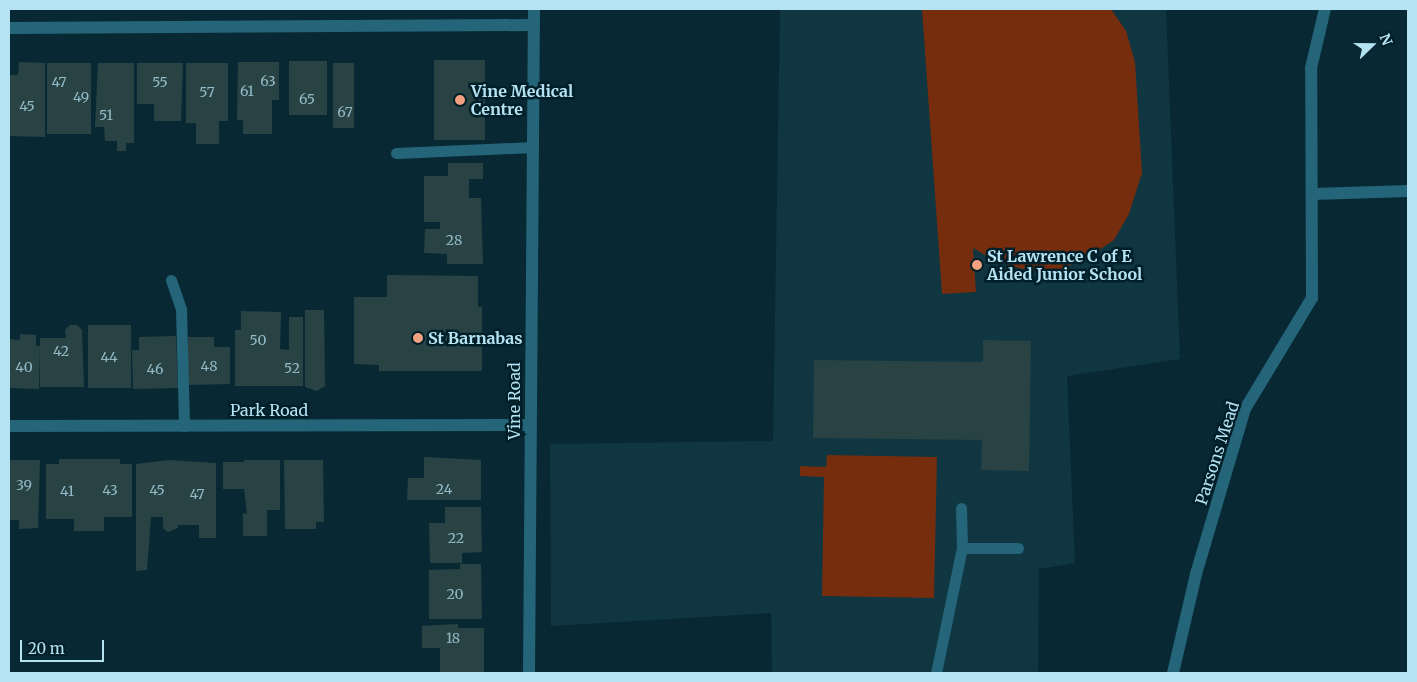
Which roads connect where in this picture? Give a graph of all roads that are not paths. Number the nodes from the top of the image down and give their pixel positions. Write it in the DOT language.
graph roads {
  1 [pos="534,9"];
  2 [pos="1324,9"];
  3 [pos="534,25"];
  4 [pos="9,28"];
  5 [pos="533,147"];
  6 [pos="396,153"];
  7 [pos="1408,190"];
  8 [pos="1313,194"];
  9 [pos="171,280"];
  10 [pos="530,425"];
  11 [pos="9,426"];
  12 [pos="184,426"];
  13 [pos="961,508"];
  14 [pos="962,548"];
  15 [pos="1018,548"];
  16 [pos="529,673"];
  17 [pos="936,673"];
  18 [pos="1173,673"];
  1 -- 3 [label="street, Vine Road"];
  2 -- 8 [label="street, Parsons Mead"];
  3 -- 4 [label="street"];
  3 -- 5 [label="street, Vine Road"];
  5 -- 6 [label="lane"];
  5 -- 10 [label="street, Vine Road"];
  7 -- 8 [label="street"];
  8 -- 18 [label="street, Parsons Mead"];
  9 -- 12 [label="lane"];
  10 -- 12 [label="street, Park Road"];
  10 -- 16 [label="street, Vine Road"];
  11 -- 12 [label="street, Park Road"];
  13 -- 14 [label="lane"];
  14 -- 15 [label="lane"];
  14 -- 17 [label="lane"];
}
